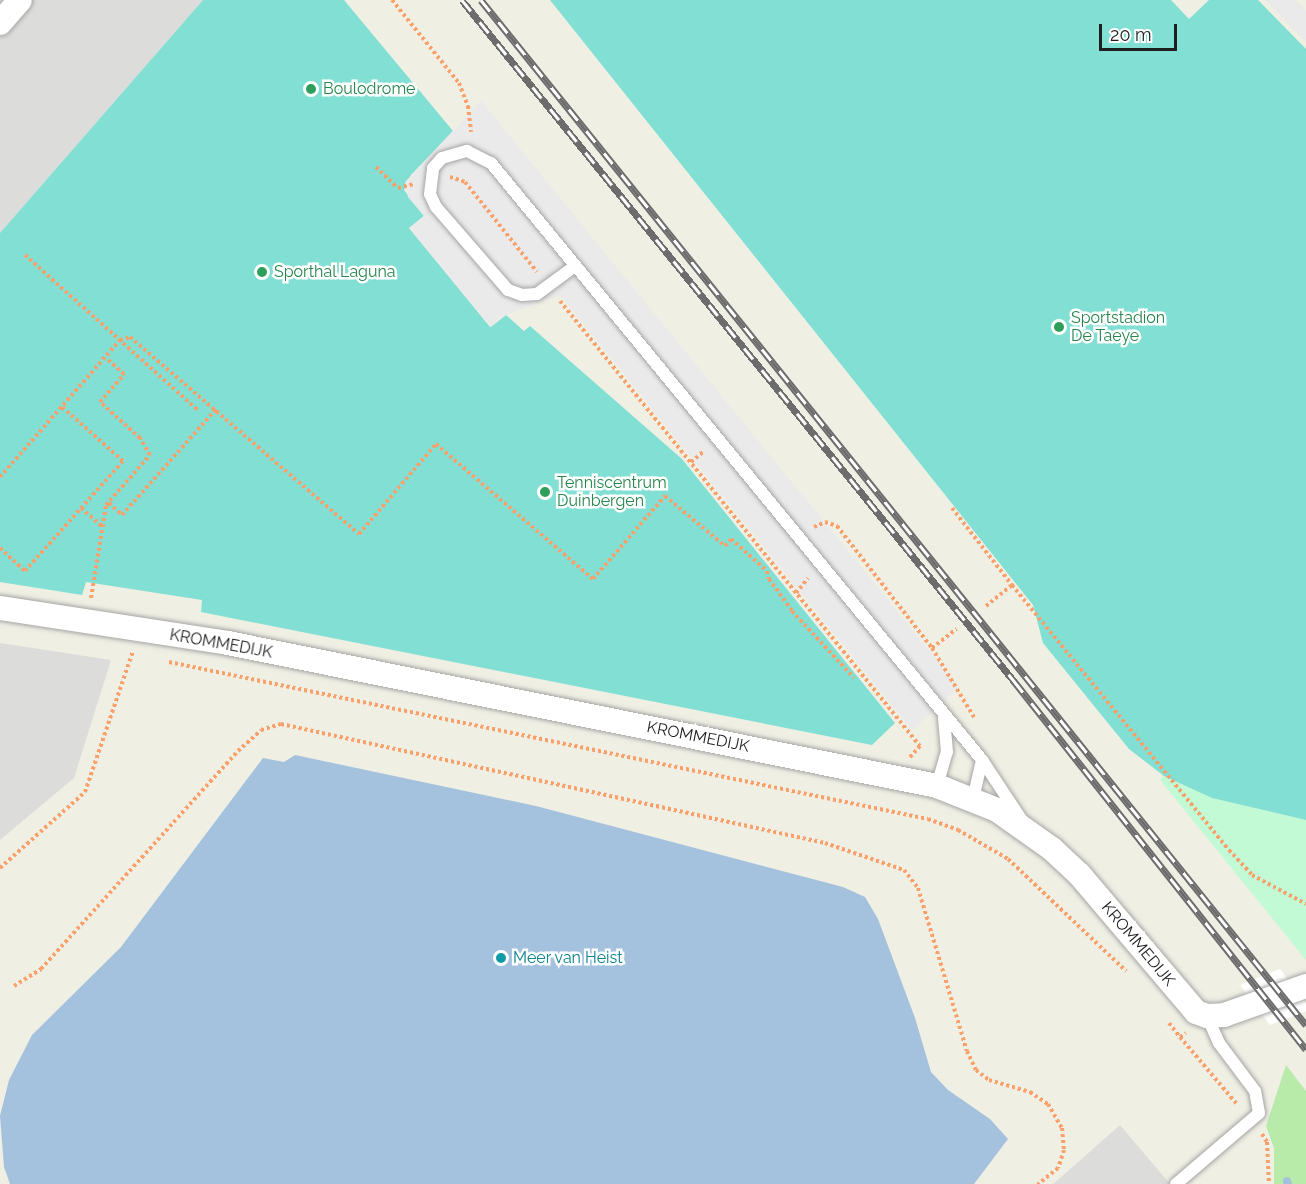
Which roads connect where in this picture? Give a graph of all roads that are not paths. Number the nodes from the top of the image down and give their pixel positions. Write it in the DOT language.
graph roads {
  1 [pos="20,0"];
  2 [pos="0,23"];
  3 [pos="575,266"];
  4 [pos="0,608"];
  5 [pos="944,717"];
  6 [pos="982,760"];
  7 [pos="937,786"];
  8 [pos="973,799"];
  9 [pos="1028,830"];
  10 [pos="1306,986"];
  11 [pos="1208,1017"];
  12 [pos="1176,1184"];
  1 -- 2 [label="street"];
  3 -- 3 [label="lane"];
  3 -- 5 [label="lane"];
  4 -- 7 [label="street, KROMMEDIJK"];
  5 -- 6 [label="lane"];
  5 -- 7 [label="lane"];
  6 -- 8 [label="lane"];
  6 -- 9 [label="lane"];
  7 -- 8 [label="street, KROMMEDIJK"];
  8 -- 9 [label="street, KROMMEDIJK"];
  9 -- 11 [label="street, KROMMEDIJK"];
  10 -- 11 [label="street"];
  11 -- 12 [label="lane"];
}
